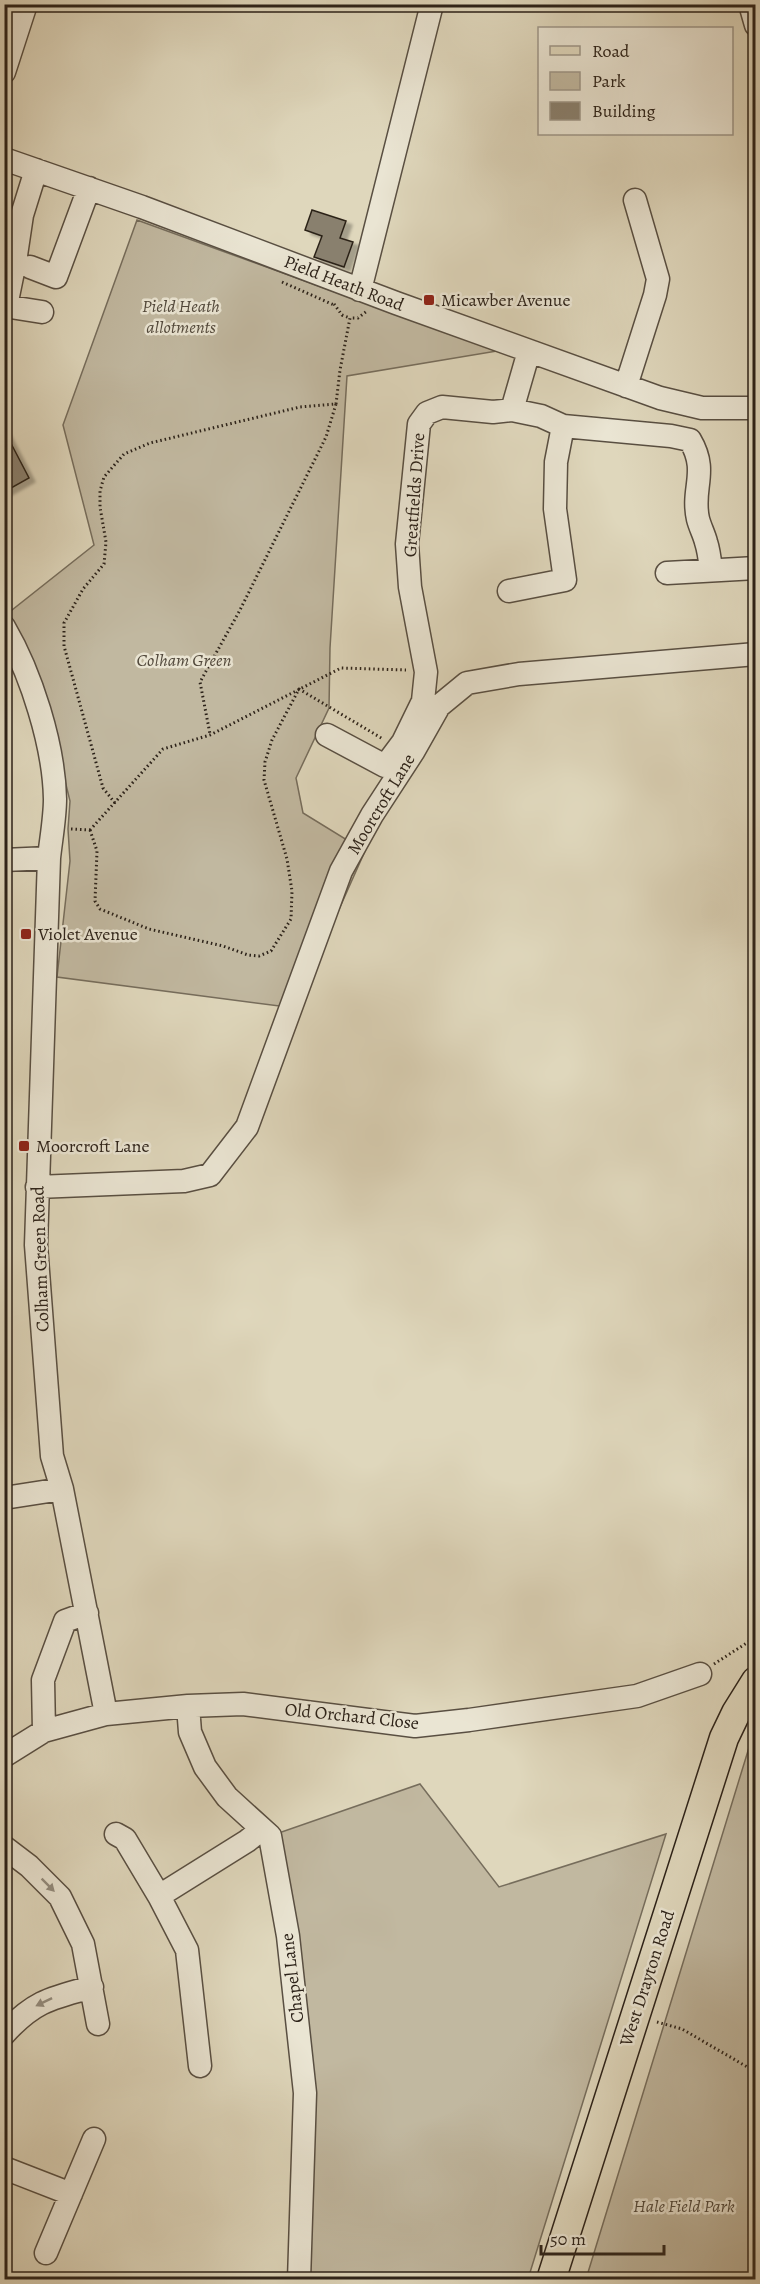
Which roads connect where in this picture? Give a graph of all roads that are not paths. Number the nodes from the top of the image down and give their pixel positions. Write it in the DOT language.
graph roads {
  1 [pos="26,4"];
  2 [pos="432,4"];
  3 [pos="750,4"];
  4 [pos="756,26"];
  5 [pos="4,72"];
  6 [pos="4,159"];
  7 [pos="36,170"];
  8 [pos="89,188"];
  9 [pos="634,200"];
  10 [pos="30,267"];
  11 [pos="365,298"];
  12 [pos="5,306"];
  13 [pos="42,312"];
  14 [pos="529,351"];
  15 [pos="626,386"];
  16 [pos="756,408"];
  17 [pos="512,410"];
  18 [pos="563,426"];
  19 [pos="756,568"];
  20 [pos="711,570"];
  21 [pos="667,573"];
  22 [pos="509,591"];
  23 [pos="4,627"];
  24 [pos="756,654"];
  25 [pos="327,735"];
  26 [pos="49,858"];
  27 [pos="4,860"];
  28 [pos="37,1188"];
  29 [pos="62,1489"];
  30 [pos="4,1498"];
  31 [pos="87,1613"];
  32 [pos="700,1674"];
  33 [pos="756,1681"];
  34 [pos="188,1706"];
  35 [pos="106,1714"];
  36 [pos="44,1731"];
  37 [pos="4,1756"];
  38 [pos="262,1829"];
  39 [pos="116,1834"];
  40 [pos="4,1847"];
  41 [pos="159,1896"];
  42 [pos="92,1987"];
  43 [pos="98,2024"];
  44 [pos="4,2034"];
  45 [pos="200,2066"];
  46 [pos="94,2139"];
  47 [pos="4,2168"];
  48 [pos="71,2194"];
  49 [pos="46,2253"];
  50 [pos="299,2280"];
  51 [pos="551,2280"];
  1 -- 5 [label="street"];
  2 -- 11 [label="street"];
  3 -- 4 [label="street"];
  6 -- 7 [label="street, Pield Heath Road"];
  7 -- 8 [label="street, Pield Heath Road"];
  7 -- 12 [label="street"];
  8 -- 10 [label="street"];
  8 -- 11 [label="street, Pield Heath Road"];
  9 -- 15 [label="street"];
  11 -- 14 [label="street, Pield Heath Road"];
  12 -- 13 [label="street"];
  14 -- 15 [label="street, Pield Heath Road"];
  14 -- 17 [label="street"];
  15 -- 16 [label="street, Pield Heath Road"];
  17 -- 18 [label="street, Greatfields Drive"];
  17 -- 25 [label="street, Greatfields Drive"];
  18 -- 20 [label="street, Greatfields Drive"];
  18 -- 22 [label="street"];
  19 -- 20 [label="street"];
  20 -- 21 [label="street"];
  23 -- 26 [label="street, Colham Green Road"];
  24 -- 28 [label="street, Moorcroft Lane"];
  26 -- 27 [label="street"];
  26 -- 28 [label="street, Colham Green Road"];
  28 -- 29 [label="street, Colham Green Road"];
  29 -- 30 [label="street"];
  29 -- 31 [label="street, Colham Green Road"];
  31 -- 35 [label="street, Colham Green Road"];
  31 -- 36 [label="street"];
  32 -- 34 [label="street, Old Orchard Close"];
  33 -- 51 [label="main road, West Drayton Road"];
  34 -- 35 [label="street, Old Orchard Close"];
  34 -- 38 [label="street, Chapel Lane"];
  35 -- 36 [label="street, Old Orchard Close"];
  36 -- 37 [label="street, Old Orchard Close"];
  38 -- 41 [label="street"];
  38 -- 50 [label="street, Chapel Lane"];
  39 -- 41 [label="street"];
  40 -- 42 [label="street, one-way"];
  41 -- 45 [label="street"];
  42 -- 43 [label="street"];
  42 -- 44 [label="street, one-way"];
  46 -- 48 [label="street"];
  47 -- 48 [label="street"];
  48 -- 49 [label="street"];
}
